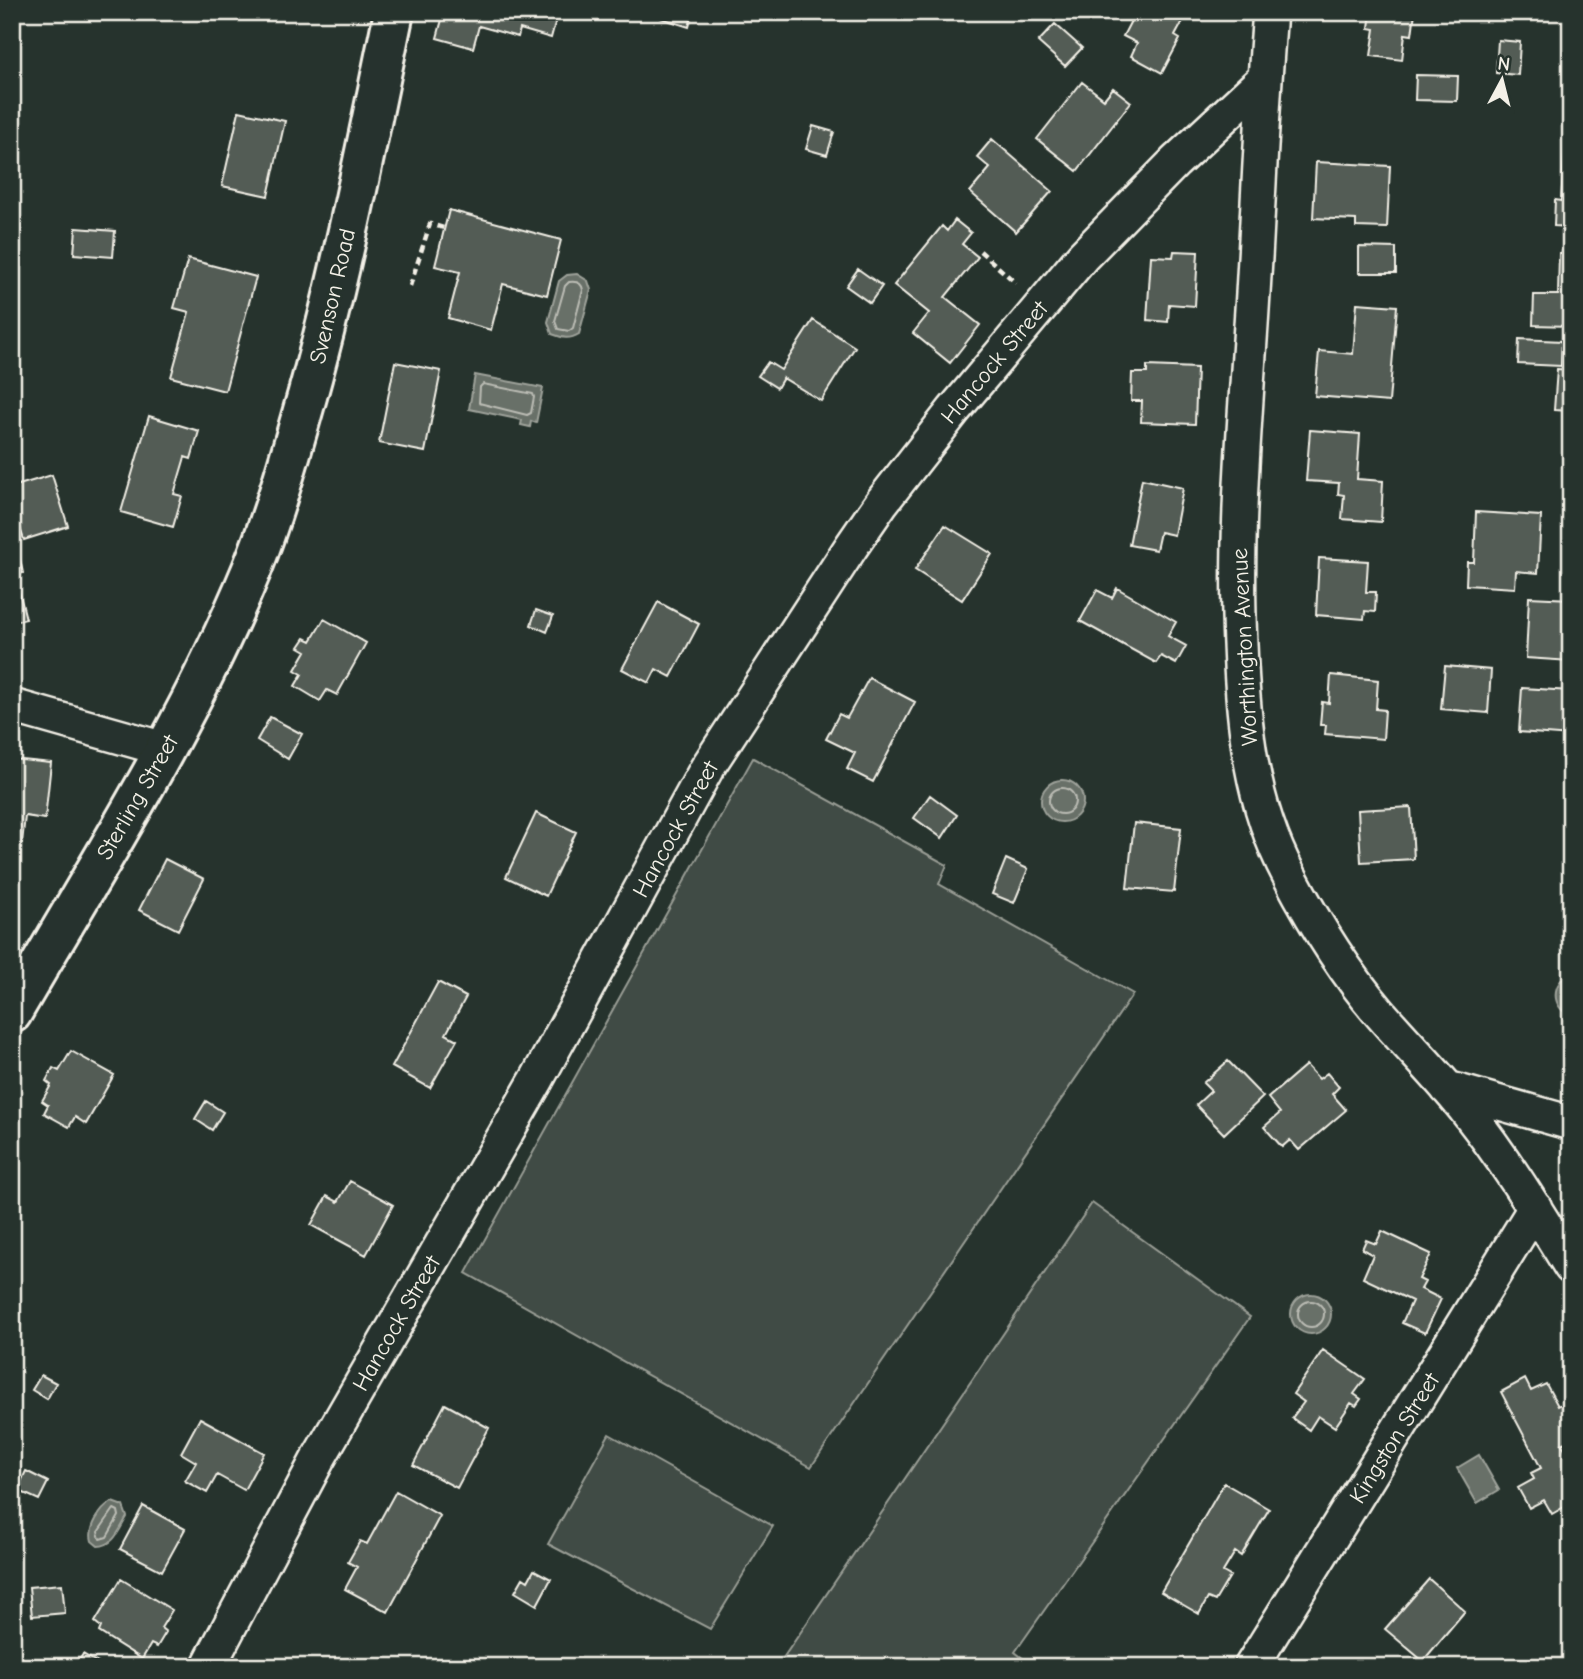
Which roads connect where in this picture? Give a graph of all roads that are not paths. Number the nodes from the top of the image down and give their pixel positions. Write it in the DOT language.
graph roads {
  1 [pos="394,12"];
  2 [pos="1270,12"];
  3 [pos="1264,79"];
  4 [pos="249,575"];
  5 [pos="12,706"];
  6 [pos="164,750"];
  7 [pos="12,1013"];
  8 [pos="1447,1088"];
  9 [pos="1571,1123"];
  10 [pos="1535,1208"];
  11 [pos="1571,1266"];
  12 [pos="208,1667"];
  13 [pos="1251,1667"];
  1 -- 4 [label="street, Svenson Road"];
  2 -- 3 [label="street, Worthington Avenue"];
  3 -- 8 [label="street, Worthington Avenue"];
  3 -- 12 [label="street, Hancock Street"];
  4 -- 6 [label="street, Sterling Street"];
  5 -- 6 [label="street"];
  6 -- 7 [label="street, Sterling Street"];
  8 -- 9 [label="street"];
  8 -- 10 [label="street, Worthington Avenue"];
  10 -- 11 [label="street, Worthington Avenue"];
  10 -- 13 [label="street, Kingston Street"];
}
